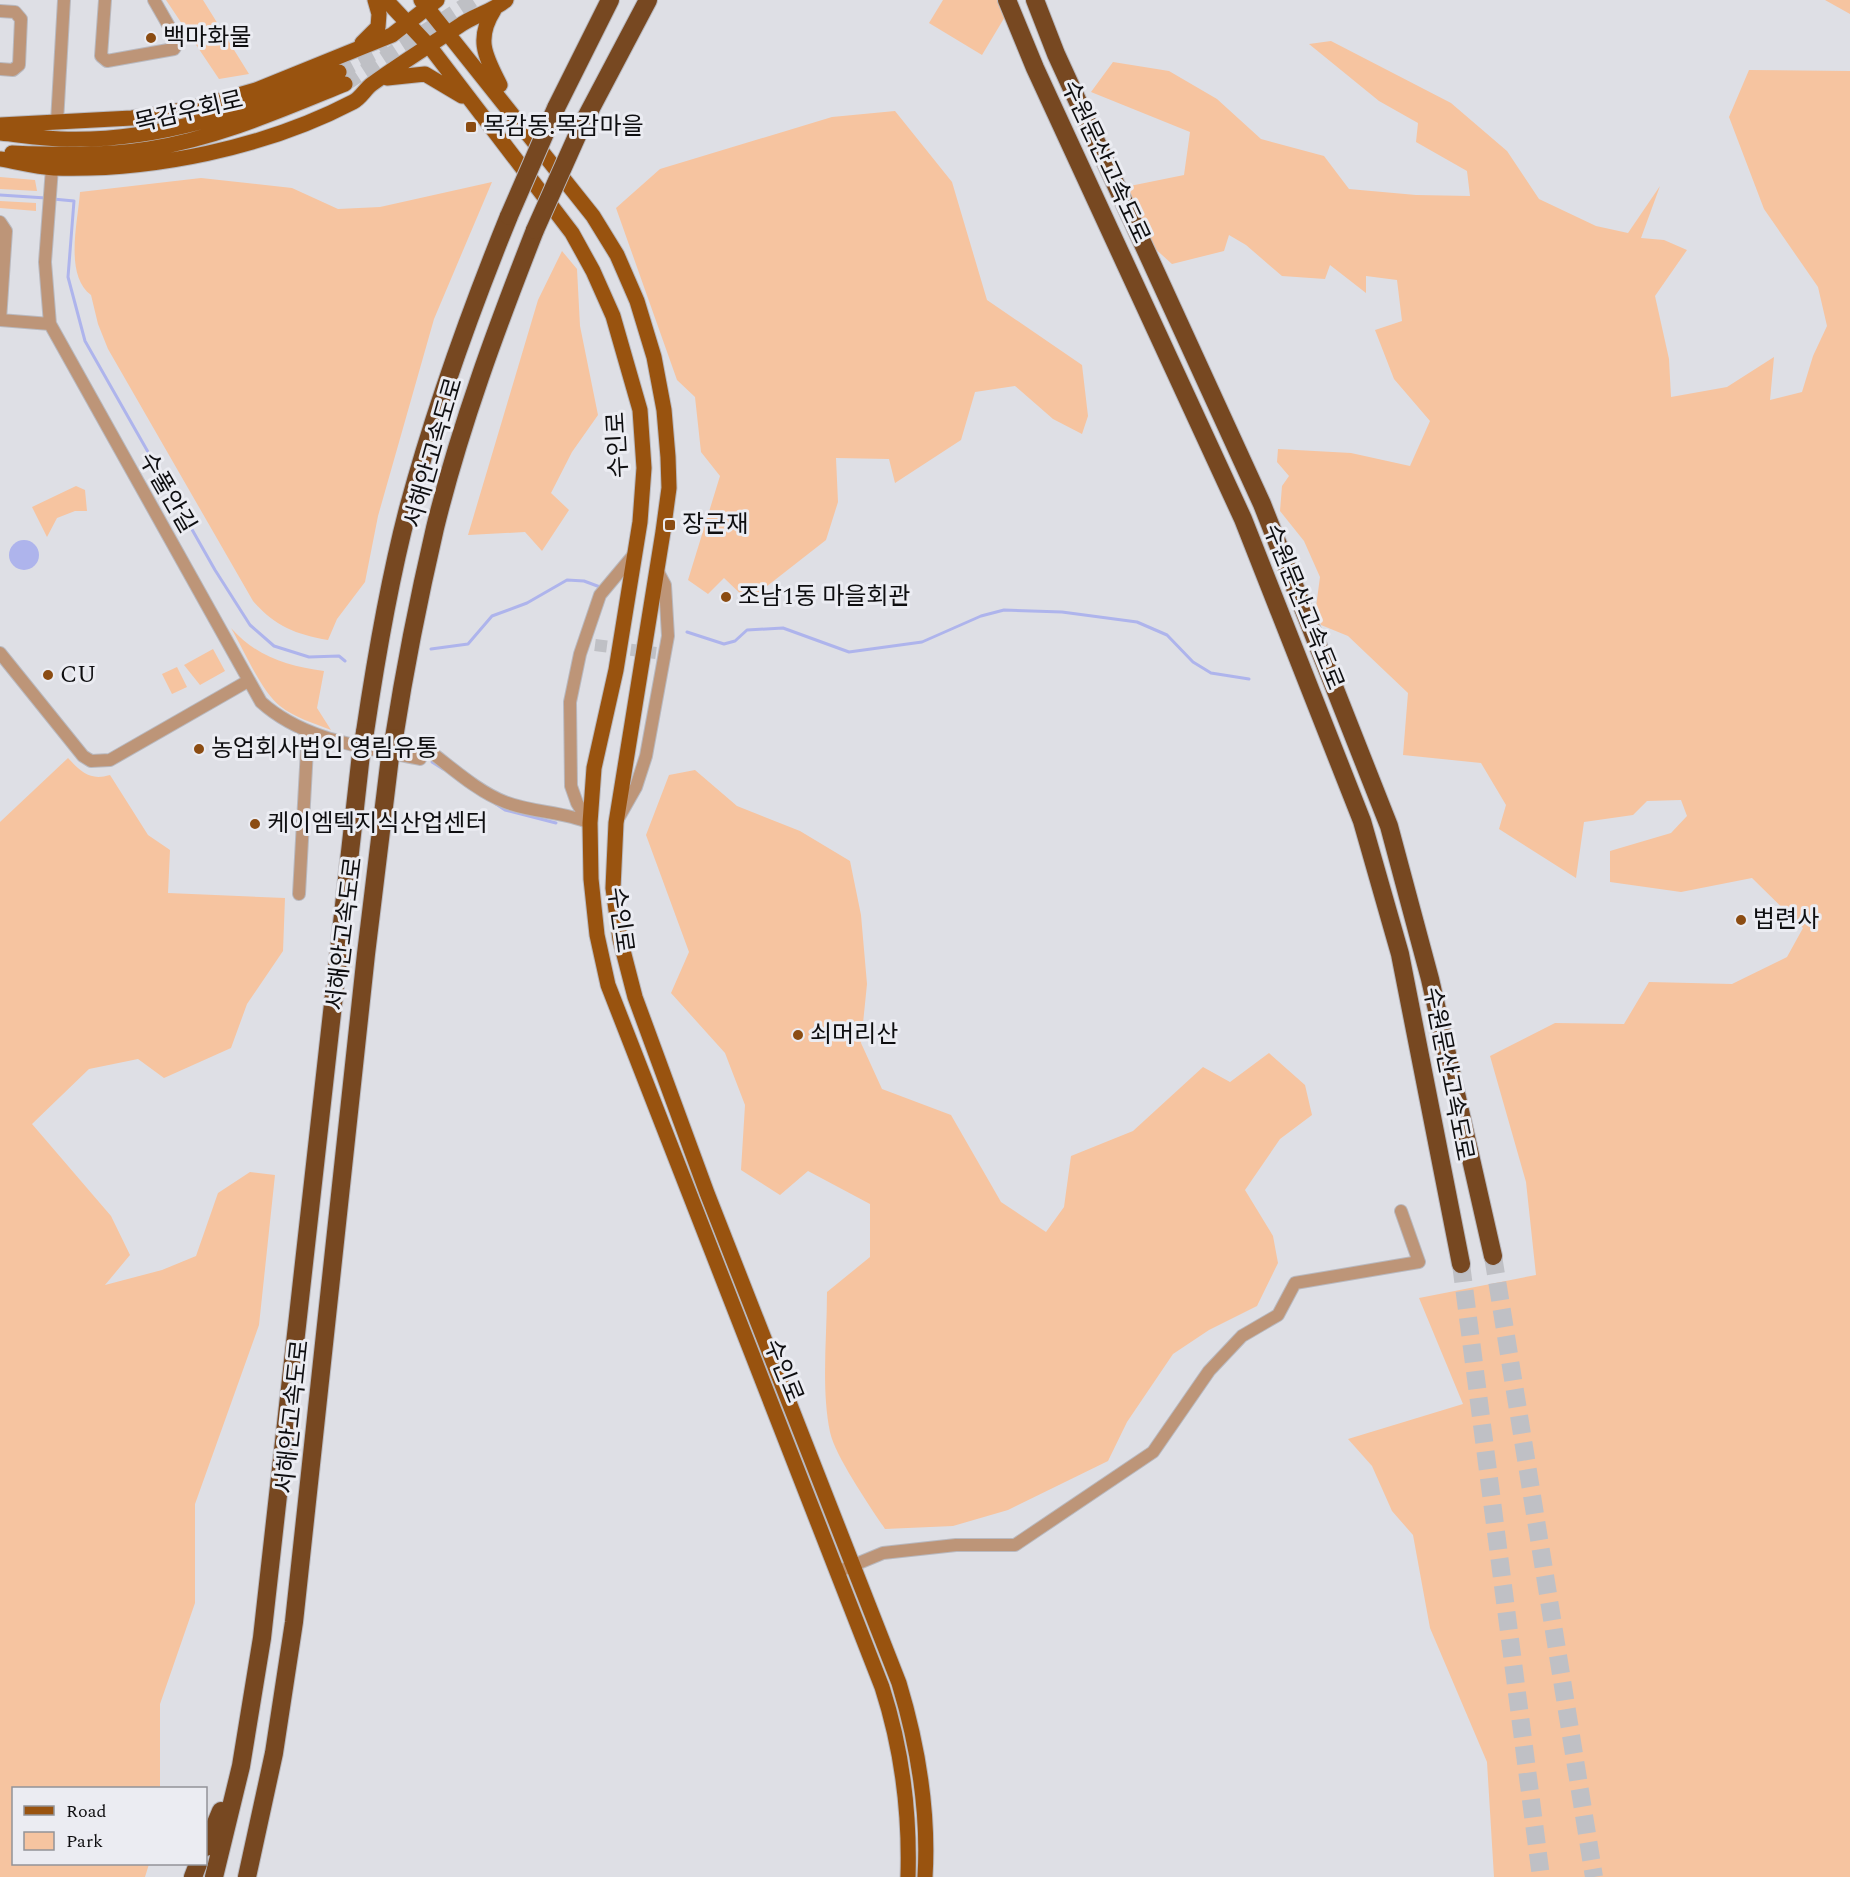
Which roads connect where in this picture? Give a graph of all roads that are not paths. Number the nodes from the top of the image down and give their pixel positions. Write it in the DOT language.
graph roads {
  1 [pos="64,0"];
  2 [pos="105,0"];
  3 [pos="154,0"];
  4 [pos="375,0"];
  5 [pos="386,0"];
  6 [pos="506,0"];
  7 [pos="610,0"];
  8 [pos="648,0"];
  9 [pos="1007,0"];
  10 [pos="1035,0"];
  11 [pos="428,2"];
  12 [pos="494,10"];
  13 [pos="0,11"];
  14 [pos="409,22"];
  15 [pos="449,33"];
  16 [pos="430,47"];
  17 [pos="357,48"];
  18 [pos="0,69"];
  19 [pos="381,79"];
  20 [pos="473,103"];
  21 [pos="513,112"];
  22 [pos="57,122"];
  23 [pos="0,125"];
  24 [pos="0,133"];
  25 [pos="0,153"];
  26 [pos="0,159"];
  27 [pos="52,168"];
  28 [pos="0,222"];
  29 [pos="1,279"];
  30 [pos="0,320"];
  31 [pos="50,324"];
  32 [pos="636,551"];
  33 [pos="657,570"];
  34 [pos="0,653"];
  35 [pos="248,681"];
  36 [pos="308,731"];
  37 [pos="590,823"];
  38 [pos="616,823"];
  39 [pos="299,894"];
  40 [pos="1401,1211"];
  41 [pos="1492,1256"];
  42 [pos="1461,1264"];
  43 [pos="853,1563"];
  44 [pos="837,1572"];
  45 [pos="241,1766"];
  46 [pos="207,1845"];
  47 [pos="214,1877"];
  48 [pos="247,1877"];
  49 [pos="908,1877"];
  50 [pos="925,1877"];
  1 -- 22 [label="street"];
  2 -- 3 [label="street"];
  4 -- 17 [label="main road"];
  5 -- 14 [label="main road, 수인로"];
  6 -- 12 [label="main road"];
  7 -- 45 [label="highway, 서해안고속도로, bridge"];
  8 -- 48 [label="highway, 서해안고속도로, bridge"];
  9 -- 42 [label="highway, 수원문산고속도로"];
  10 -- 41 [label="highway, 수원문산고속도로"];
  11 -- 14 [label="main road"];
  11 -- 15 [label="main road, 수인로"];
  12 -- 15 [label="main road"];
  12 -- 21 [label="main road"];
  13 -- 18 [label="street"];
  14 -- 16 [label="main road, 수인로"];
  14 -- 17 [label="main road"];
  15 -- 16 [label="main road"];
  15 -- 21 [label="main road, 수인로"];
  16 -- 19 [label="main road"];
  16 -- 20 [label="main road, 수인로"];
  17 -- 22 [label="main road"];
  19 -- 20 [label="main road"];
  19 -- 27 [label="main road"];
  20 -- 32 [label="main road, 수인로"];
  21 -- 33 [label="main road, 수인로"];
  22 -- 23 [label="main road"];
  24 -- 25 [label="main road, 목감우회로"];
  26 -- 27 [label="main road"];
  27 -- 31 [label="street, 수풀안길"];
  28 -- 29 [label="street"];
  29 -- 30 [label="street"];
  30 -- 31 [label="street"];
  31 -- 35 [label="street, 수풀안길"];
  32 -- 37 [label="main road, 수인로"];
  32 -- 37 [label="street"];
  33 -- 38 [label="main road, 수인로"];
  33 -- 38 [label="street"];
  34 -- 35 [label="street"];
  35 -- 36 [label="street, 수풀안길"];
  36 -- 37 [label="street, 수풀안길"];
  36 -- 39 [label="street"];
  37 -- 44 [label="main road, 수인로"];
  38 -- 43 [label="main road, 수인로"];
  40 -- 43 [label="street"];
  43 -- 44 [label="street"];
  43 -- 50 [label="main road, 수인로"];
  44 -- 49 [label="main road, 수인로"];
  45 -- 46 [label="highway"];
  45 -- 47 [label="highway, 서해안고속도로"];
}
